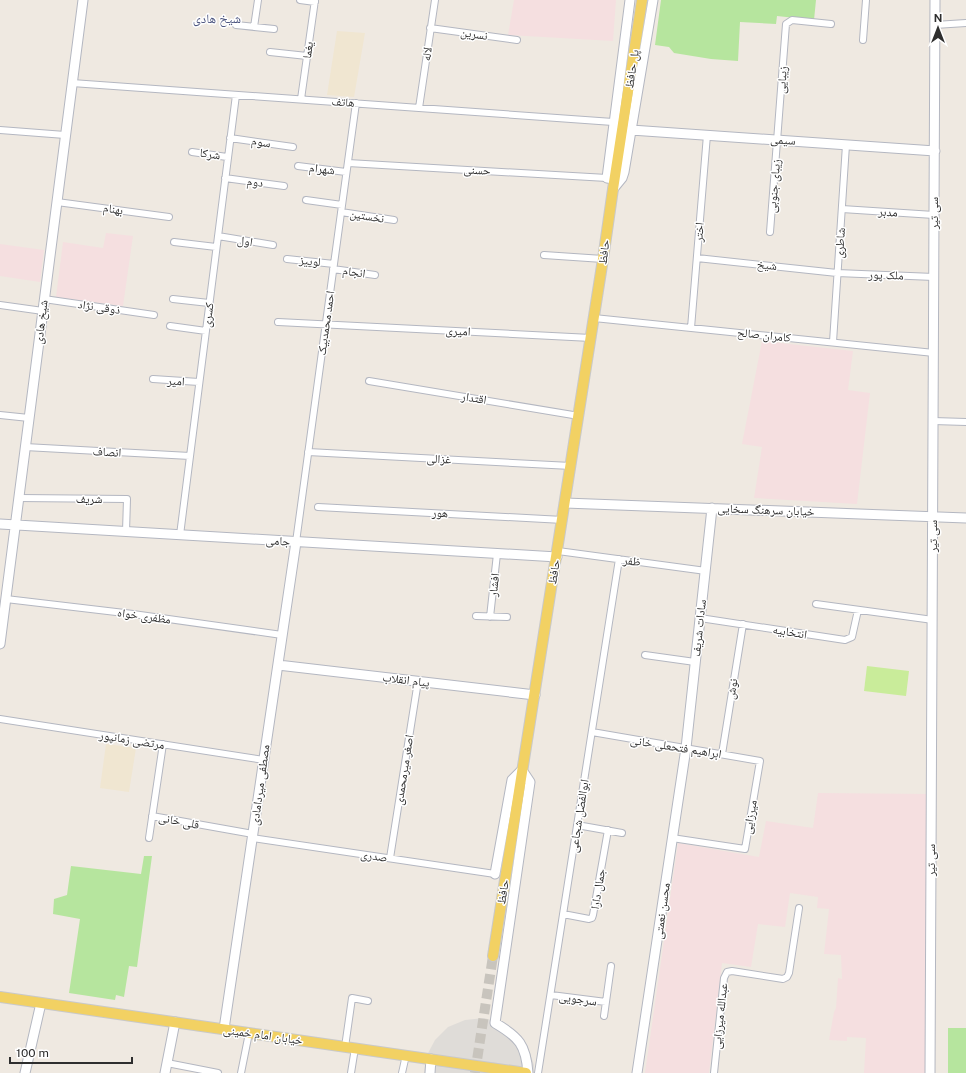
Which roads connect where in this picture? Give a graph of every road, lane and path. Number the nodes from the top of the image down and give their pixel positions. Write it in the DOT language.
graph roads {
  1 [pos="83,0"];
  2 [pos="258,0"];
  3 [pos="300,0"];
  4 [pos="435,0"];
  5 [pos="630,0"];
  6 [pos="642,0"];
  7 [pos="653,0"];
  8 [pos="866,0"];
  9 [pos="935,0"];
  10 [pos="315,1"];
  11 [pos="966,23"];
  12 [pos="831,24"];
  13 [pos="236,25"];
  14 [pos="935,25"];
  15 [pos="254,27"];
  16 [pos="430,28"];
  17 [pos="274,29"];
  18 [pos="517,40"];
  19 [pos="863,40"];
  20 [pos="270,52"];
  21 [pos="307,56"];
  22 [pos="72,83"];
  23 [pos="236,95"];
  24 [pos="301,99"];
  25 [pos="356,103"];
  26 [pos="419,108"];
  27 [pos="613,122"];
  28 [pos="0,130"];
  29 [pos="632,130"];
  30 [pos="66,135"];
  31 [pos="707,135"];
  32 [pos="230,138"];
  33 [pos="621,138"];
  34 [pos="778,140"];
  35 [pos="846,145"];
  36 [pos="293,147"];
  37 [pos="935,150"];
  38 [pos="192,152"];
  39 [pos="228,157"];
  40 [pos="348,163"];
  41 [pos="298,166"];
  42 [pos="346,172"];
  43 [pos="225,178"];
  44 [pos="611,182"];
  45 [pos="284,186"];
  46 [pos="306,200"];
  47 [pos="57,202"];
  48 [pos="342,205"];
  49 [pos="842,209"];
  50 [pos="341,212"];
  51 [pos="934,215"];
  52 [pos="169,216"];
  53 [pos="394,220"];
  54 [pos="770,232"];
  55 [pos="218,236"];
  56 [pos="174,242"];
  57 [pos="273,245"];
  58 [pos="216,246"];
  59 [pos="544,255"];
  60 [pos="287,258"];
  61 [pos="697,258"];
  62 [pos="604,260"];
  63 [pos="333,266"];
  64 [pos="838,273"];
  65 [pos="375,275"];
  66 [pos="934,277"];
  67 [pos="173,298"];
  68 [pos="44,299"];
  69 [pos="209,303"];
  70 [pos="0,305"];
  71 [pos="43,311"];
  72 [pos="154,315"];
  73 [pos="594,318"];
  74 [pos="278,322"];
  75 [pos="325,324"];
  76 [pos="170,326"];
  77 [pos="691,328"];
  78 [pos="206,331"];
  79 [pos="591,338"];
  80 [pos="833,342"];
  81 [pos="934,353"];
  82 [pos="153,379"];
  83 [pos="370,381"];
  84 [pos="199,382"];
  85 [pos="0,415"];
  86 [pos="579,416"];
  87 [pos="29,418"];
  88 [pos="933,421"];
  89 [pos="966,422"];
  90 [pos="25,447"];
  91 [pos="308,452"];
  92 [pos="190,456"];
  93 [pos="571,466"];
  94 [pos="19,498"];
  95 [pos="565,503"];
  96 [pos="318,507"];
  97 [pos="712,508"];
  98 [pos="933,517"];
  99 [pos="966,518"];
  100 [pos="563,520"];
  101 [pos="0,524"];
  102 [pos="15,525"];
  103 [pos="126,532"];
  104 [pos="180,535"];
  105 [pos="296,542"];
  106 [pos="497,554"];
  107 [pos="557,554"];
  108 [pos="620,559"];
  109 [pos="706,571"];
  110 [pos="6,599"];
  111 [pos="816,604"];
  112 [pos="858,610"];
  113 [pos="476,616"];
  114 [pos="490,617"];
  115 [pos="507,617"];
  116 [pos="700,618"];
  117 [pos="932,620"];
  118 [pos="743,624"];
  119 [pos="1,630"];
  120 [pos="282,635"];
  121 [pos="0,644"];
  122 [pos="645,655"];
  123 [pos="695,662"];
  124 [pos="278,665"];
  125 [pos="418,682"];
  126 [pos="535,695"];
  127 [pos="0,719"];
  128 [pos="592,732"];
  129 [pos="163,744"];
  130 [pos="686,748"];
  131 [pos="722,754"];
  132 [pos="264,760"];
  133 [pos="760,761"];
  134 [pos="522,770"];
  135 [pos="152,816"];
  136 [pos="578,825"];
  137 [pos="608,830"];
  138 [pos="622,833"];
  139 [pos="253,836"];
  140 [pos="149,838"];
  141 [pos="672,838"];
  142 [pos="390,858"];
  143 [pos="495,874"];
  144 [pos="799,908"];
  145 [pos="563,914"];
  146 [pos="493,956"];
  147 [pos="611,966"];
  148 [pos="551,995"];
  149 [pos="0,997"];
  150 [pos="368,1001"];
  151 [pos="606,1002"];
  152 [pos="41,1003"];
  153 [pos="604,1016"];
  154 [pos="175,1022"];
  155 [pos="224,1029"];
  156 [pos="249,1033"];
  157 [pos="345,1046"];
  158 [pos="355,1048"];
  159 [pos="406,1055"];
  160 [pos="431,1059"];
  161 [pos="167,1063"];
  162 [pos="25,1073"];
  163 [pos="164,1073"];
  164 [pos="218,1073"];
  165 [pos="241,1073"];
  166 [pos="350,1073"];
  167 [pos="402,1073"];
  168 [pos="430,1073"];
  169 [pos="527,1073"];
  170 [pos="538,1073"];
  171 [pos="637,1073"];
  172 [pos="714,1073"];
  173 [pos="930,1073"];
  1 -- 22 [label="street, شیخ هادی"];
  2 -- 15 [label="street"];
  3 -- 10 [label="street"];
  4 -- 16 [label="street, لاله"];
  5 -- 27 [label="street, حافظ"];
  6 -- 33 [label="main road, پل حافظ"];
  7 -- 29 [label="street"];
  8 -- 19 [label="street"];
  9 -- 14 [label="street, سی تیر"];
  10 -- 21 [label="street, یغما"];
  11 -- 14 [label="street"];
  12 -- 34 [label="street, زیبایی"];
  13 -- 15 [label="street"];
  14 -- 37 [label="street, سی تیر"];
  15 -- 17 [label="street"];
  16 -- 18 [label="street, نسرین"];
  16 -- 26 [label="street, لاله"];
  20 -- 21 [label="street"];
  21 -- 24 [label="street, یغما"];
  22 -- 23 [label="street, هاتف"];
  22 -- 30 [label="street, شیخ هادی"];
  23 -- 24 [label="street, هاتف"];
  23 -- 32 [label="street, کسری"];
  24 -- 25 [label="street, هاتف"];
  25 -- 26 [label="street, هاتف"];
  25 -- 40 [label="street, احمد محمدبیک"];
  26 -- 27 [label="street, هاتف"];
  27 -- 44 [label="street, حافظ"];
  28 -- 30 [label="street"];
  29 -- 31 [label="street, سیمی"];
  29 -- 44 [label="street"];
  30 -- 47 [label="street, شیخ هادی"];
  31 -- 34 [label="street, سیمی"];
  31 -- 61 [label="street, اختر"];
  32 -- 36 [label="street, سوم"];
  32 -- 39 [label="street, کسری"];
  33 -- 44 [label="main road, حافظ"];
  34 -- 35 [label="street, سیمی"];
  34 -- 54 [label="street, زیبای جنوبی"];
  35 -- 37 [label="street, سیمی"];
  35 -- 49 [label="street, شاطری"];
  37 -- 51 [label="street, سی تیر"];
  38 -- 39 [label="street, شرکا"];
  39 -- 43 [label="street, کسری"];
  40 -- 42 [label="street, احمد محمدبیک"];
  40 -- 44 [label="street, حسنی"];
  41 -- 42 [label="street, شهرام"];
  42 -- 48 [label="street, احمد محمدبیک"];
  43 -- 45 [label="street, دوم"];
  43 -- 55 [label="street, کسری"];
  44 -- 62 [label="main road, حافظ"];
  46 -- 48 [label="street"];
  47 -- 52 [label="street, بهنام"];
  47 -- 68 [label="street, شیخ هادی"];
  48 -- 50 [label="street, احمد محمدبیک"];
  49 -- 51 [label="street, مدبر"];
  49 -- 64 [label="street, شاطری"];
  50 -- 53 [label="street, نخستین"];
  50 -- 63 [label="street, احمد محمدبیک"];
  51 -- 66 [label="street, سی تیر"];
  55 -- 57 [label="street, اول"];
  55 -- 58 [label="street, کسری"];
  56 -- 58 [label="street"];
  58 -- 69 [label="street, کسری"];
  59 -- 62 [label="street"];
  60 -- 63 [label="street, لوییز"];
  61 -- 64 [label="street, شیخ"];
  61 -- 77 [label="street, اختر"];
  62 -- 73 [label="main road, حافظ"];
  63 -- 65 [label="street, انجام"];
  63 -- 75 [label="street, احمد محمدبیک"];
  64 -- 66 [label="street, ملک پور"];
  64 -- 80 [label="street, شاطری"];
  66 -- 81 [label="street, سی تیر"];
  67 -- 69 [label="street"];
  68 -- 71 [label="street, شیخ هادی"];
  68 -- 72 [label="street, ذوقی نژاد"];
  69 -- 78 [label="street, کسری"];
  70 -- 71 [label="street"];
  71 -- 87 [label="street, شیخ هادی"];
  73 -- 77 [label="street, کامران صالح"];
  73 -- 79 [label="main road, حافظ"];
  74 -- 75 [label="street, امیری"];
  75 -- 79 [label="street, امیری"];
  75 -- 91 [label="street, احمد محمدبیک"];
  76 -- 78 [label="street"];
  77 -- 80 [label="street, کامران صالح"];
  78 -- 84 [label="street, کسری"];
  79 -- 86 [label="main road, حافظ"];
  80 -- 81 [label="street, کامران صالح"];
  81 -- 88 [label="street, سی تیر"];
  82 -- 84 [label="street, امیر"];
  83 -- 86 [label="street, اقتدار"];
  84 -- 92 [label="street, کسری"];
  85 -- 87 [label="street"];
  86 -- 93 [label="main road, حافظ"];
  87 -- 90 [label="street, شیخ هادی"];
  88 -- 89 [label="street"];
  88 -- 98 [label="street, سی تیر"];
  90 -- 92 [label="street, انصاف"];
  90 -- 94 [label="street, شیخ هادی"];
  91 -- 93 [label="street, غزالی"];
  91 -- 105 [label="street, احمد محمدبیک"];
  92 -- 104 [label="street, کسری"];
  93 -- 95 [label="main road, حافظ"];
  94 -- 102 [label="street, شیخ هادی"];
  94 -- 103 [label="street, شریف"];
  95 -- 97 [label="street, خیابان سرهنگ سخایی"];
  95 -- 100 [label="main road, حافظ"];
  96 -- 100 [label="street, هور"];
  97 -- 98 [label="street, خیابان سرهنگ سخایی"];
  97 -- 109 [label="street, سادات شریف"];
  98 -- 99 [label="street, خیابان سرهنگ سخایی"];
  98 -- 117 [label="street, سی تیر"];
  100 -- 107 [label="main road, حافظ"];
  101 -- 102 [label="street, جامی"];
  102 -- 103 [label="street, جامی"];
  102 -- 110 [label="street, شیخ هادی"];
  103 -- 104 [label="street, جامی"];
  104 -- 105 [label="street, جامی"];
  105 -- 106 [label="street, جامی"];
  105 -- 120 [label="street, مصطفی میردامادی"];
  106 -- 107 [label="street, جامی"];
  106 -- 114 [label="street, افشار"];
  107 -- 108 [label="street, ظفر"];
  107 -- 126 [label="main road, حافظ"];
  108 -- 109 [label="street, ظفر"];
  108 -- 128 [label="street, ابوالفضل شجاعی"];
  109 -- 116 [label="street, سادات شریف"];
  110 -- 119 [label="street, شیخ هادی"];
  110 -- 120 [label="street, مظفری خواه"];
  111 -- 112 [label="street"];
  112 -- 117 [label="street"];
  112 -- 118 [label="street, انتخابیه"];
  113 -- 114 [label="street"];
  114 -- 115 [label="street"];
  116 -- 118 [label="street, انتخابیه"];
  116 -- 123 [label="street, سادات شریف"];
  117 -- 173 [label="street, سی تیر"];
  118 -- 131 [label="street, نوش"];
  119 -- 121 [label="street, شیخ هادی"];
  120 -- 124 [label="street, مصطفی میردامادی"];
  122 -- 123 [label="street"];
  123 -- 130 [label="street, سادات شریف"];
  124 -- 125 [label="street, پیام انقلاب"];
  124 -- 132 [label="street, مصطفی میردامادی"];
  125 -- 126 [label="street, پیام انقلاب"];
  125 -- 142 [label="street, اصغر میرمحمدی"];
  126 -- 134 [label="main road, حافظ"];
  127 -- 129 [label="street, مرتضی زمانپور"];
  128 -- 130 [label="street, ابراهیم فتحعلی خانی"];
  128 -- 136 [label="street, ابوالفضل شجاعی"];
  129 -- 132 [label="street, مرتضی زمانپور"];
  129 -- 135 [label="street, قلی خانی"];
  130 -- 131 [label="street, ابراهیم فتحعلی خانی"];
  130 -- 141 [label="street, محسن نعمتی"];
  131 -- 133 [label="street, ابراهیم فتحعلی خانی"];
  132 -- 139 [label="street, مصطفی میردامادی"];
  133 -- 141 [label="street, میرزایی"];
  134 -- 143 [label="street"];
  134 -- 146 [label="main road, حافظ"];
  134 -- 169 [label="street"];
  135 -- 139 [label="street, قلی خانی"];
  135 -- 140 [label="street"];
  136 -- 137 [label="street"];
  136 -- 145 [label="street, ابوالفضل شجاعی"];
  137 -- 138 [label="street"];
  137 -- 145 [label="street, جمال دارا"];
  139 -- 142 [label="street, صدری"];
  139 -- 155 [label="street, مصطفی میردامادی"];
  141 -- 171 [label="street, محسن نعمتی"];
  142 -- 143 [label="street, صدری"];
  144 -- 172 [label="street, عبدالله میرزایی"];
  145 -- 148 [label="street, ابوالفضل شجاعی"];
  147 -- 151 [label="street"];
  148 -- 151 [label="street, سرجویی"];
  148 -- 170 [label="street, ابوالفضل شجاعی"];
  149 -- 152 [label="main road, خیابان امام خمینی"];
  150 -- 157 [label="street"];
  151 -- 153 [label="street"];
  152 -- 154 [label="main road, خیابان امام خمینی"];
  152 -- 162 [label="street"];
  154 -- 155 [label="main road, خیابان امام خمینی"];
  154 -- 161 [label="street"];
  155 -- 156 [label="main road, خیابان امام خمینی"];
  156 -- 157 [label="main road, خیابان امام خمینی"];
  156 -- 165 [label="street"];
  157 -- 158 [label="main road, خیابان امام خمینی"];
  158 -- 159 [label="main road, خیابان امام خمینی"];
  158 -- 166 [label="street"];
  159 -- 160 [label="main road, خیابان امام خمینی"];
  159 -- 167 [label="street"];
  160 -- 168 [label="street"];
  160 -- 169 [label="main road, خیابان امام خمینی"];
  161 -- 163 [label="street"];
  161 -- 164 [label="street"];
}
